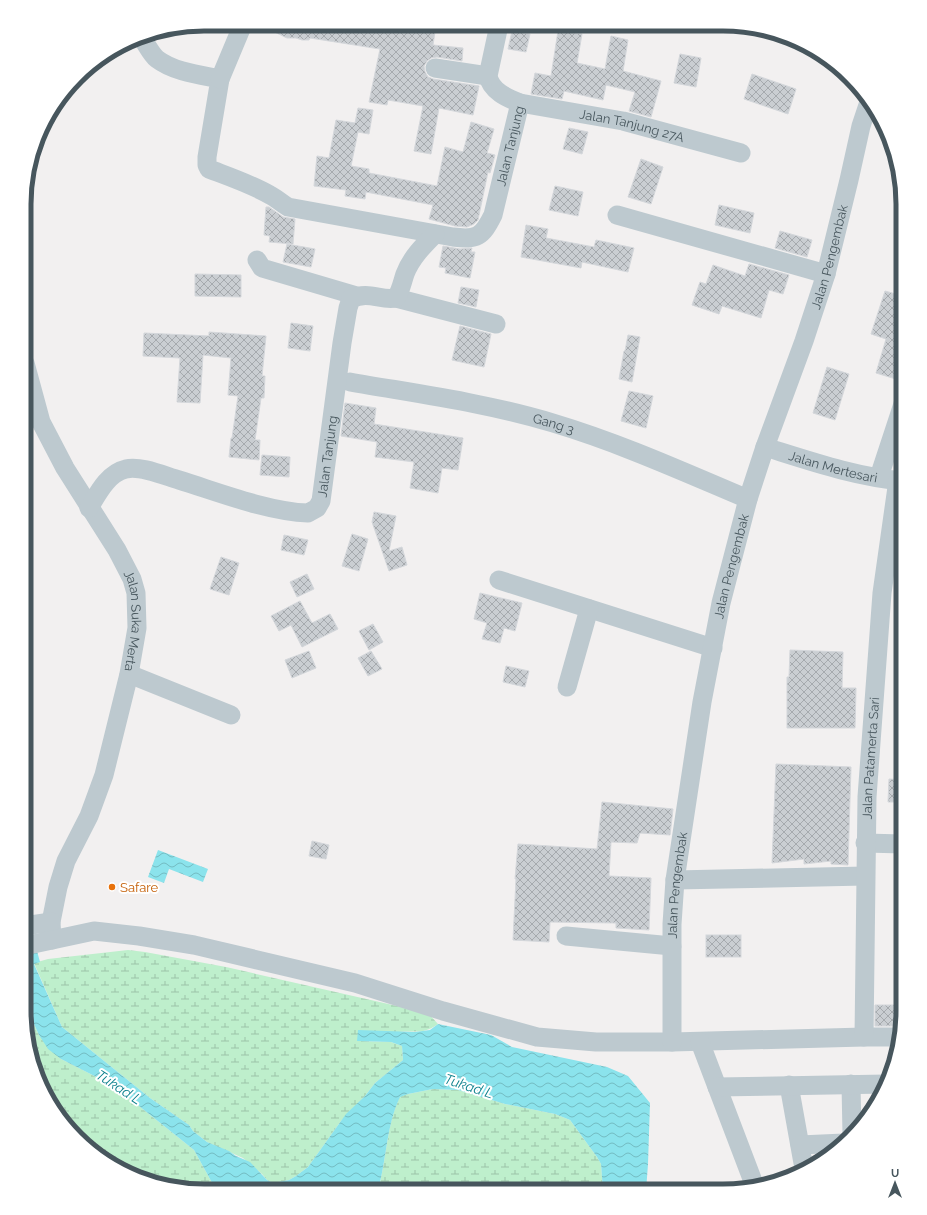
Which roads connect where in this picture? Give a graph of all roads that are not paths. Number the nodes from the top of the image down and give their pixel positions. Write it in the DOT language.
graph roads {
  1 [pos="240,31"];
  2 [pos="499,31"];
  3 [pos="144,41"];
  4 [pos="435,68"];
  5 [pos="488,76"];
  6 [pos="220,79"];
  7 [pos="520,103"];
  8 [pos="867,108"];
  9 [pos="741,153"];
  10 [pos="617,215"];
  11 [pos="435,234"];
  12 [pos="257,260"];
  13 [pos="826,274"];
  14 [pos="357,296"];
  15 [pos="396,298"];
  16 [pos="496,324"];
  17 [pos="350,382"];
  18 [pos="31,385"];
  19 [pos="896,425"];
  20 [pos="766,446"];
  21 [pos="879,477"];
  22 [pos="896,479"];
  23 [pos="748,499"];
  24 [pos="89,508"];
  25 [pos="896,510"];
  26 [pos="499,580"];
  27 [pos="589,609"];
  28 [pos="713,648"];
  29 [pos="129,674"];
  30 [pos="567,687"];
  31 [pos="231,715"];
  32 [pos="865,842"];
  33 [pos="896,844"];
  34 [pos="865,876"];
  35 [pos="675,880"];
  36 [pos="37,934"];
  37 [pos="566,936"];
  38 [pos="672,946"];
  39 [pos="864,1037"];
  40 [pos="894,1037"];
  41 [pos="672,1042"];
  42 [pos="700,1042"];
  43 [pos="852,1084"];
  44 [pos="880,1084"];
  45 [pos="789,1085"];
  46 [pos="717,1087"];
  47 [pos="852,1126"];
  48 [pos="834,1143"];
  49 [pos="800,1145"];
  50 [pos="804,1164"];
  51 [pos="753,1182"];
  1 -- 6 [label="street"];
  2 -- 5 [label="street"];
  3 -- 6 [label="street"];
  4 -- 5 [label="street"];
  5 -- 7 [label="street, Jalan Tanjung"];
  6 -- 11 [label="street, Jalan Tanjung"];
  7 -- 9 [label="street, Jalan Tanjung 27A"];
  7 -- 11 [label="street, Jalan Tanjung"];
  8 -- 13 [label="street, Jalan Pengembak"];
  10 -- 13 [label="street"];
  11 -- 15 [label="street"];
  12 -- 14 [label="street"];
  13 -- 20 [label="street, Jalan Pengembak"];
  14 -- 15 [label="street"];
  14 -- 24 [label="street, Jalan Tanjung"];
  15 -- 16 [label="street"];
  17 -- 23 [label="street, Gang 3"];
  18 -- 24 [label="street, Jalan Suka Merta"];
  19 -- 21 [label="street"];
  20 -- 21 [label="street, Jalan Mertesari"];
  20 -- 23 [label="street, Jalan Pengembak"];
  21 -- 22 [label="street, Jalan Mertesari"];
  23 -- 28 [label="street, Jalan Pengembak"];
  24 -- 29 [label="street, Jalan Suka Merta"];
  25 -- 32 [label="street, Jalan Patamerta Sari"];
  26 -- 27 [label="street"];
  27 -- 28 [label="street"];
  27 -- 30 [label="street"];
  28 -- 35 [label="street, Jalan Pengembak"];
  29 -- 31 [label="street"];
  29 -- 36 [label="street, Jalan Suka Merta"];
  32 -- 33 [label="street"];
  32 -- 34 [label="street, Jalan Patamerta Sari"];
  34 -- 35 [label="street"];
  34 -- 39 [label="street, Jalan Patamerta Sari"];
  35 -- 38 [label="street, Jalan Pengembak"];
  36 -- 41 [label="street"];
  37 -- 38 [label="street"];
  38 -- 41 [label="street, Jalan Pengembak"];
  39 -- 40 [label="street"];
  39 -- 42 [label="street"];
  41 -- 42 [label="street"];
  42 -- 46 [label="street"];
  43 -- 44 [label="street"];
  43 -- 45 [label="street"];
  43 -- 47 [label="street"];
  45 -- 46 [label="street"];
  45 -- 49 [label="street"];
  46 -- 51 [label="street"];
  48 -- 49 [label="street"];
  49 -- 50 [label="street"];
}
